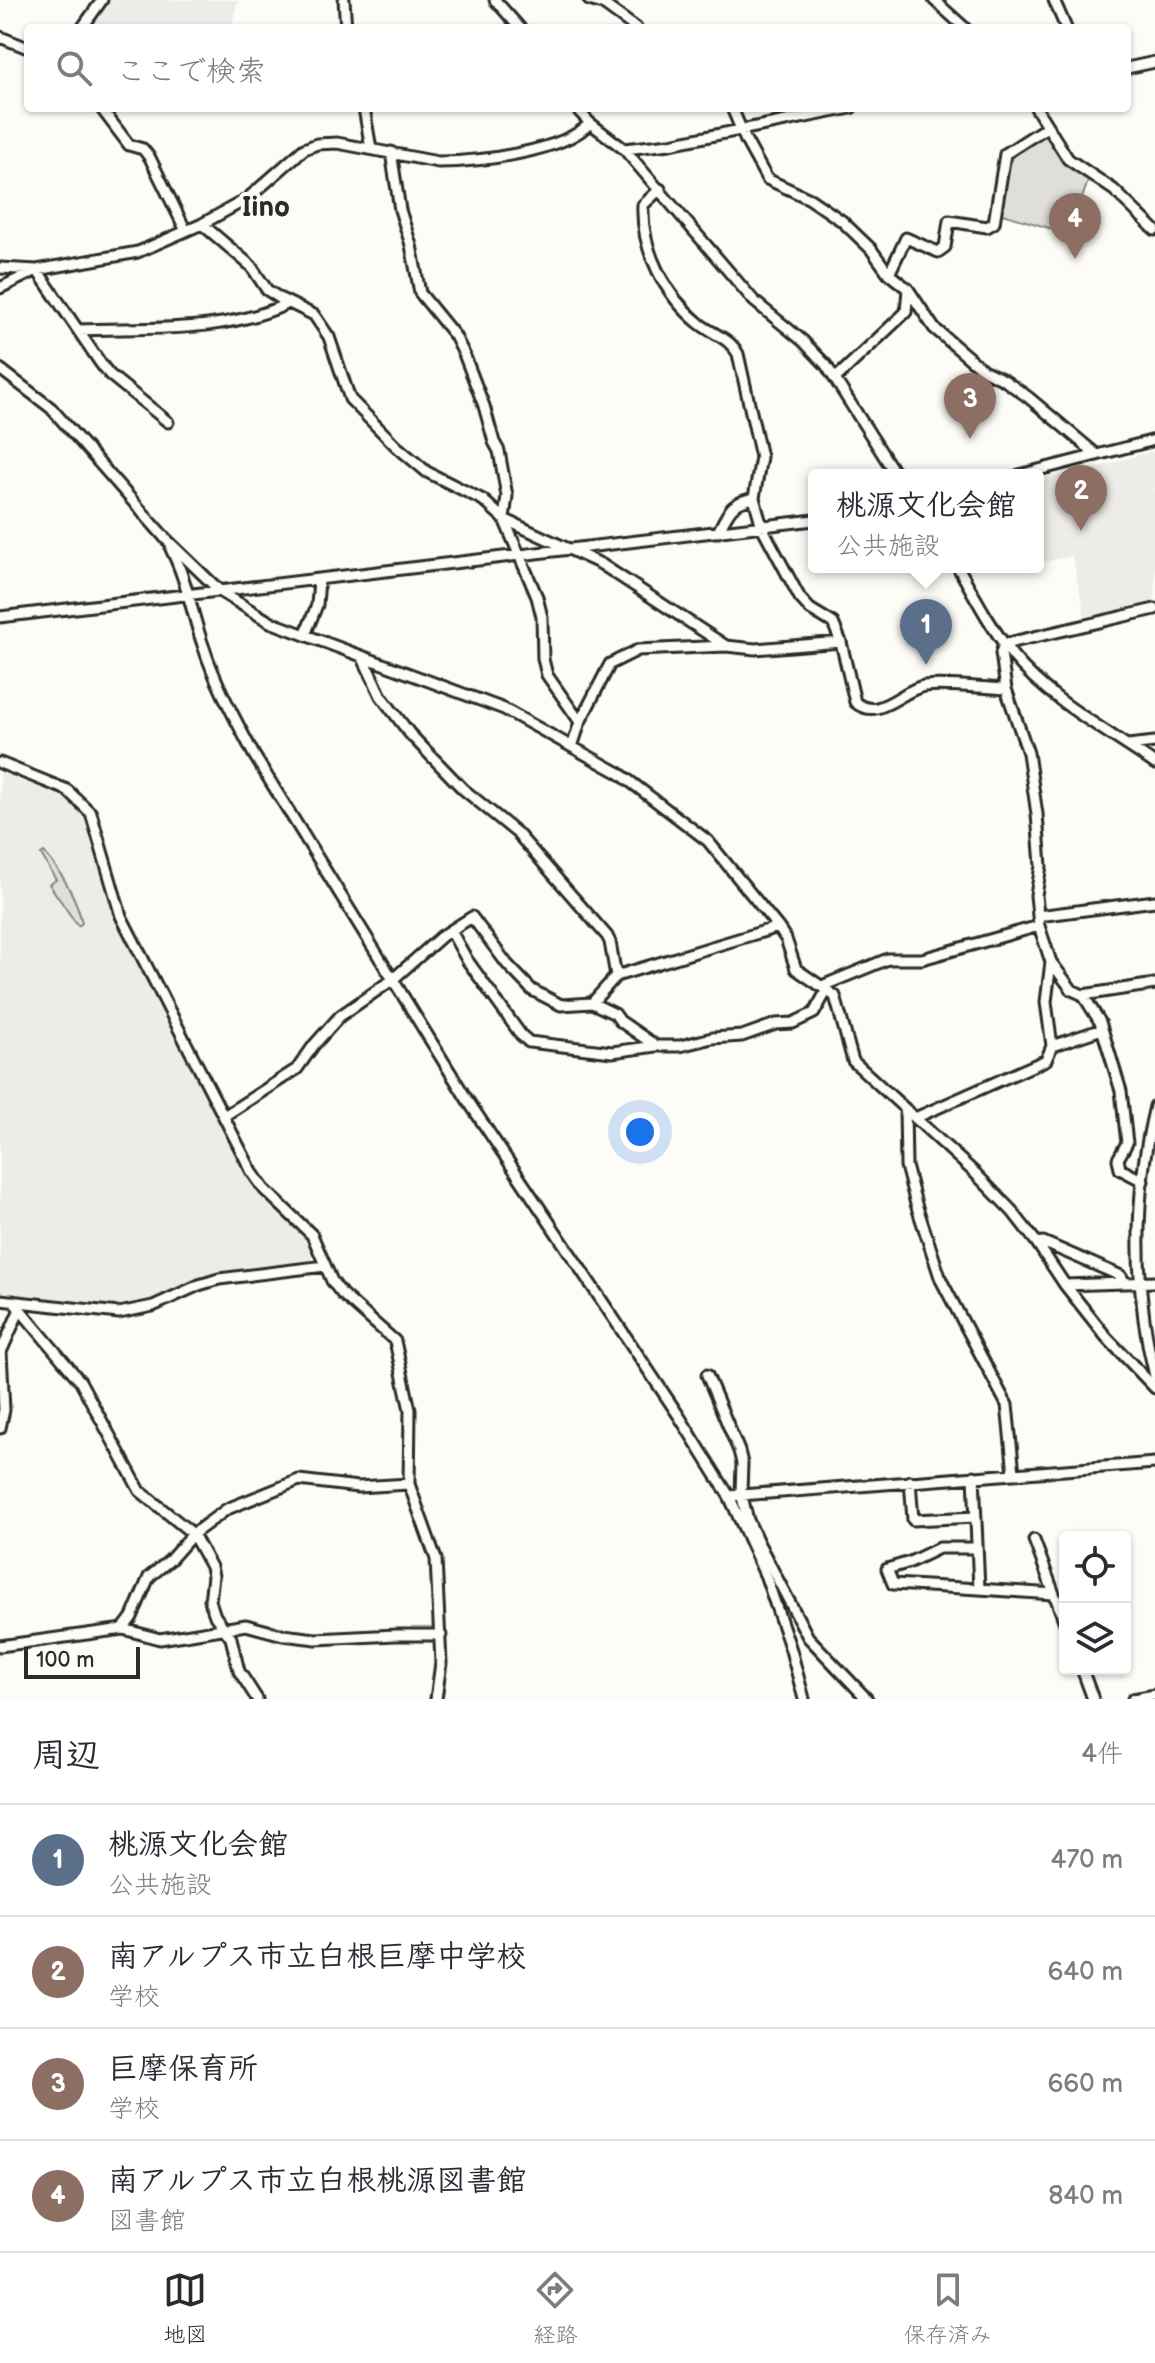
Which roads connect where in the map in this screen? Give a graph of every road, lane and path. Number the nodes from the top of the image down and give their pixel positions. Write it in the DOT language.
graph roads {
  1 [pos="102,0"];
  2 [pos="344,0"];
  3 [pos="495,0"];
  4 [pos="589,0"];
  5 [pos="934,0"];
  6 [pos="1054,0"];
  7 [pos="85,24"];
  8 [pos="346,24"];
  9 [pos="516,24"];
  10 [pos="629,24"];
  11 [pos="961,24"];
  12 [pos="1064,24"];
  13 [pos="0,37"];
  14 [pos="24,46"];
  15 [pos="1155,62"];
  16 [pos="1131,67"];
  17 [pos="104,112"];
  18 [pos="365,112"];
  19 [pos="581,112"];
  20 [pos="734,112"];
  21 [pos="831,112"];
  22 [pos="1038,112"];
  23 [pos="590,123"];
  24 [pos="1047,127"];
  25 [pos="742,130"];
  26 [pos="371,149"];
  27 [pos="624,149"];
  28 [pos="391,152"];
  29 [pos="660,189"];
  30 [pos="202,224"];
  31 [pos="1155,230"];
  32 [pos="186,231"];
  33 [pos="0,268"];
  34 [pos="37,270"];
  35 [pos="889,274"];
  36 [pos="0,288"];
  37 [pos="908,289"];
  38 [pos="289,303"];
  39 [pos="78,330"];
  40 [pos="0,369"];
  41 [pos="836,378"];
  42 [pos="168,422"];
  43 [pos="1155,440"];
  44 [pos="1097,455"];
  45 [pos="892,469"];
  46 [pos="1042,469"];
  47 [pos="754,498"];
  48 [pos="504,519"];
  49 [pos="808,521"];
  50 [pos="762,527"];
  51 [pos="718,532"];
  52 [pos="166,539"];
  53 [pos="573,550"];
  54 [pos="520,557"];
  55 [pos="962,573"];
  56 [pos="319,580"];
  57 [pos="221,592"];
  58 [pos="188,595"];
  59 [pos="1155,609"];
  60 [pos="0,617"];
  61 [pos="305,635"];
  62 [pos="841,642"];
  63 [pos="1004,644"];
  64 [pos="726,646"];
  65 [pos="362,656"];
  66 [pos="1006,689"];
  67 [pos="580,722"];
  68 [pos="1155,742"];
  69 [pos="1128,745"];
  70 [pos="572,747"];
  71 [pos="0,763"];
  72 [pos="1155,764"];
  73 [pos="1155,900"];
  74 [pos="1039,921"];
  75 [pos="778,927"];
  76 [pos="451,931"];
  77 [pos="1051,962"];
  78 [pos="616,976"];
  79 [pos="392,980"];
  80 [pos="1155,984"];
  81 [pos="825,988"];
  82 [pos="1083,995"];
  83 [pos="592,1003"];
  84 [pos="1102,1029"];
  85 [pos="656,1046"];
  86 [pos="1052,1046"];
  87 [pos="1155,1106"];
  88 [pos="905,1109"];
  89 [pos="224,1116"];
  90 [pos="915,1118"];
  91 [pos="1143,1181"];
  92 [pos="1037,1243"];
  93 [pos="325,1266"];
  94 [pos="1141,1282"];
  95 [pos="1155,1282"];
  96 [pos="1125,1283"];
  97 [pos="1065,1285"];
  98 [pos="0,1300"];
  99 [pos="17,1305"];
  100 [pos="707,1375"];
  101 [pos="1155,1376"];
  102 [pos="1155,1388"];
  103 [pos="0,1428"];
  104 [pos="1155,1463"];
  105 [pos="1014,1473"];
  106 [pos="974,1476"];
  107 [pos="910,1481"];
  108 [pos="409,1484"];
  109 [pos="741,1493"];
  110 [pos="729,1496"];
  111 [pos="976,1517"];
  112 [pos="193,1534"];
  113 [pos="1034,1540"];
  114 [pos="977,1548"];
  115 [pos="979,1589"];
  116 [pos="1054,1594"];
  117 [pos="1059,1607"];
  118 [pos="224,1627"];
  119 [pos="123,1629"];
  120 [pos="441,1635"];
  121 [pos="0,1646"];
  122 [pos="1084,1675"];
  123 [pos="1155,1695"];
  124 [pos="257,1699"];
  125 [pos="436,1699"];
  126 [pos="804,1699"];
  127 [pos="867,1699"];
  128 [pos="1093,1699"];
  129 [pos="1133,1699"];
  1 -- 7 [label="street"];
  2 -- 8 [label="street"];
  3 -- 9 [label="street"];
  4 -- 10 [label="street"];
  5 -- 11 [label="street"];
  6 -- 12 [label="street"];
  13 -- 14 [label="street"];
  15 -- 16 [label="street"];
  17 -- 32 [label="street"];
  18 -- 26 [label="street"];
  19 -- 23 [label="street"];
  20 -- 25 [label="street"];
  21 -- 25 [label="street"];
  22 -- 24 [label="street"];
  23 -- 27 [label="street"];
  23 -- 28 [label="street"];
  24 -- 31 [label="street"];
  24 -- 35 [label="street"];
  25 -- 27 [label="street"];
  25 -- 35 [label="street"];
  26 -- 28 [label="street"];
  26 -- 30 [label="street"];
  27 -- 29 [label="street"];
  28 -- 48 [label="street"];
  29 -- 41 [label="street"];
  29 -- 47 [label="street"];
  30 -- 32 [label="street"];
  30 -- 38 [label="street"];
  32 -- 34 [label="street"];
  33 -- 34 [label="street"];
  34 -- 36 [label="street"];
  34 -- 39 [label="street"];
  35 -- 37 [label="street"];
  37 -- 41 [label="street"];
  37 -- 44 [label="street"];
  38 -- 39 [label="street"];
  38 -- 48 [label="street"];
  39 -- 42 [label="street"];
  40 -- 52 [label="street"];
  41 -- 45 [label="street"];
  43 -- 44 [label="street"];
  44 -- 46 [label="street"];
  47 -- 50 [label="street"];
  47 -- 51 [label="street"];
  48 -- 53 [label="street"];
  48 -- 54 [label="street"];
  49 -- 50 [label="street"];
  50 -- 51 [label="street"];
  50 -- 62 [label="street"];
  51 -- 53 [label="street"];
  52 -- 57 [label="street"];
  52 -- 58 [label="street"];
  53 -- 54 [label="street"];
  53 -- 64 [label="street"];
  54 -- 56 [label="street"];
  54 -- 67 [label="street"];
  55 -- 63 [label="street"];
  56 -- 57 [label="street"];
  56 -- 61 [label="street"];
  57 -- 58 [label="street"];
  57 -- 61 [label="street"];
  58 -- 60 [label="street"];
  58 -- 79 [label="street"];
  59 -- 63 [label="street"];
  61 -- 65 [label="street"];
  62 -- 64 [label="street"];
  62 -- 66 [label="street"];
  63 -- 66 [label="street"];
  63 -- 69 [label="street"];
  64 -- 67 [label="street"];
  65 -- 70 [label="street"];
  65 -- 78 [label="street"];
  66 -- 74 [label="street"];
  67 -- 70 [label="street"];
  68 -- 69 [label="street"];
  69 -- 72 [label="street"];
  70 -- 75 [label="street"];
  71 -- 89 [label="street"];
  73 -- 74 [label="street"];
  74 -- 77 [label="street"];
  74 -- 81 [label="street"];
  75 -- 78 [label="street"];
  75 -- 81 [label="street"];
  76 -- 79 [label="street"];
  76 -- 83 [label="street"];
  76 -- 85 [label="street"];
  77 -- 82 [label="street"];
  77 -- 86 [label="street"];
  78 -- 83 [label="street"];
  79 -- 89 [label="street"];
  79 -- 110 [label="street"];
  80 -- 82 [label="street"];
  81 -- 85 [label="street"];
  81 -- 88 [label="street"];
  82 -- 84 [label="street"];
  83 -- 85 [label="street"];
  84 -- 86 [label="street"];
  84 -- 91 [label="street"];
  86 -- 90 [label="street"];
  87 -- 91 [label="street"];
  88 -- 90 [label="street"];
  88 -- 105 [label="street"];
  89 -- 93 [label="street"];
  90 -- 92 [label="street"];
  91 -- 94 [label="street"];
  92 -- 96 [label="street"];
  92 -- 97 [label="street"];
  93 -- 99 [label="street"];
  93 -- 108 [label="street"];
  94 -- 95 [label="street"];
  94 -- 96 [label="street"];
  94 -- 101 [label="street"];
  96 -- 97 [label="street"];
  97 -- 102 [label="street"];
  98 -- 99 [label="street"];
  99 -- 103 [label="street"];
  99 -- 112 [label="street"];
  100 -- 109 [label="street"];
  104 -- 105 [label="street"];
  105 -- 106 [label="street"];
  106 -- 107 [label="street"];
  106 -- 111 [label="street"];
  107 -- 109 [label="street"];
  107 -- 111 [label="street"];
  108 -- 112 [label="street"];
  108 -- 120 [label="street"];
  109 -- 110 [label="street"];
  109 -- 127 [label="street"];
  110 -- 126 [label="street"];
  111 -- 114 [label="street"];
  112 -- 118 [label="street"];
  112 -- 119 [label="street"];
  113 -- 116 [label="street"];
  114 -- 115 [label="street"];
  114 -- 115 [label="street"];
  115 -- 116 [label="street"];
  116 -- 117 [label="street"];
  118 -- 119 [label="street"];
  118 -- 120 [label="street"];
  118 -- 124 [label="street"];
  119 -- 121 [label="street"];
  120 -- 125 [label="street"];
  122 -- 128 [label="street"];
  123 -- 129 [label="street"];
}
